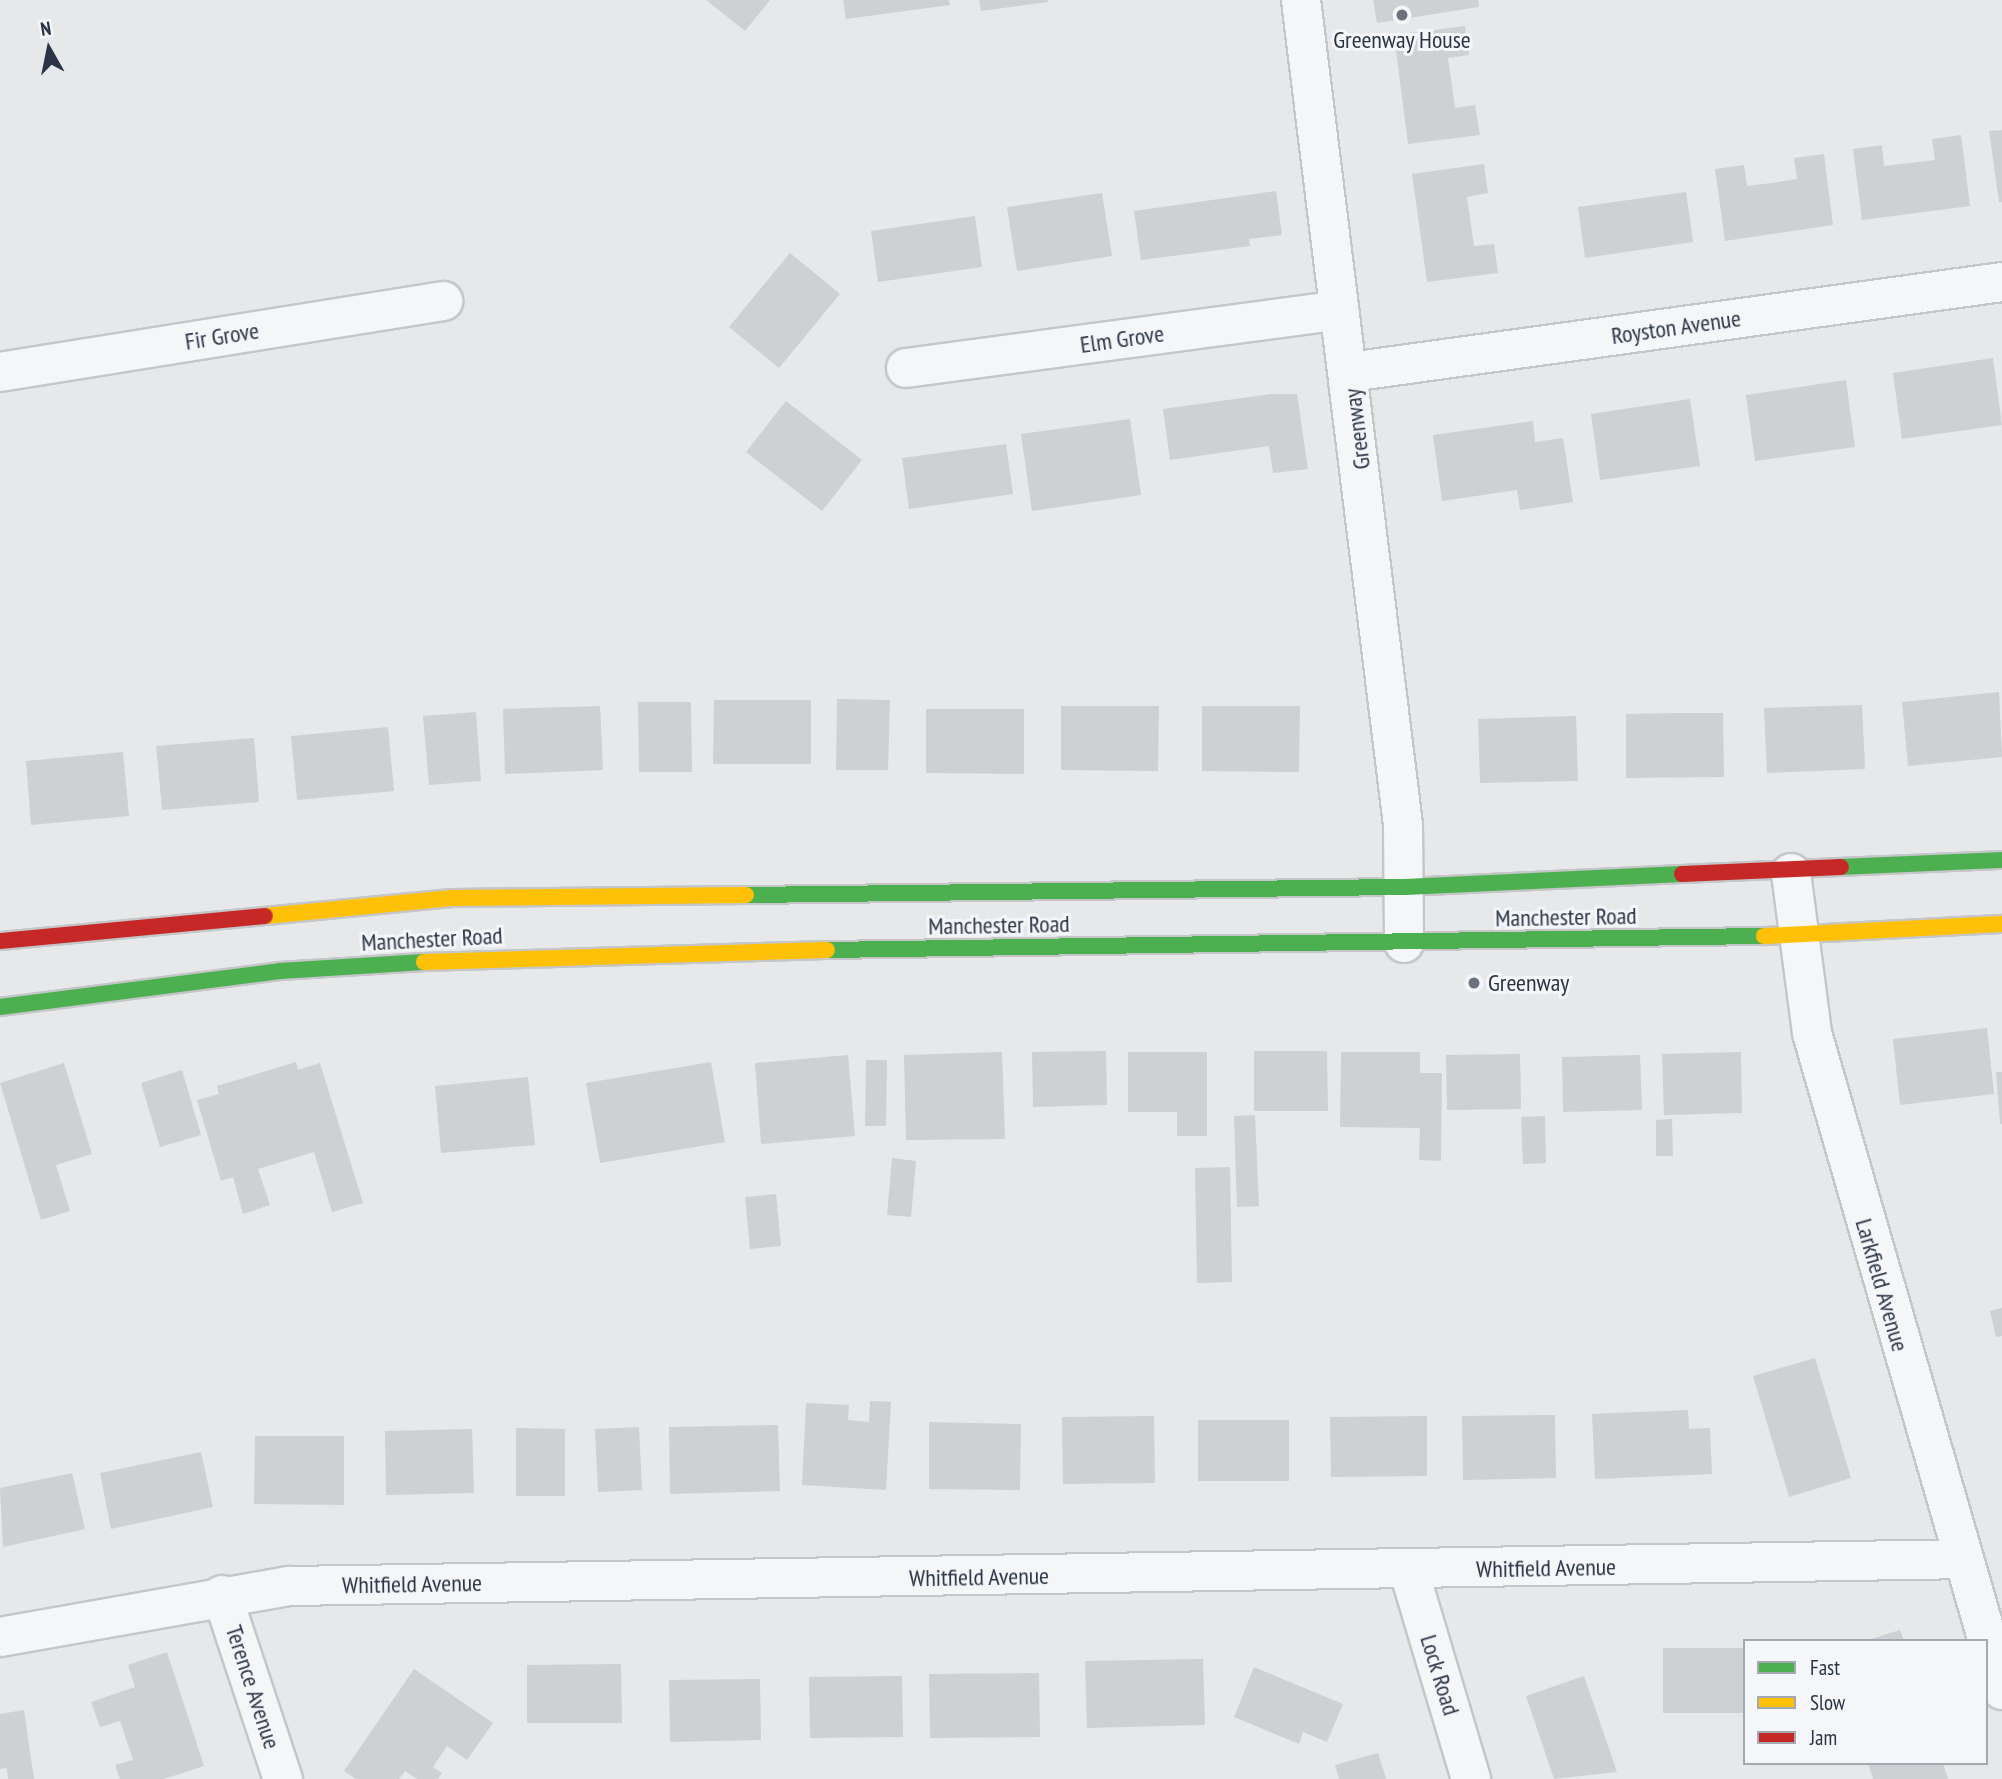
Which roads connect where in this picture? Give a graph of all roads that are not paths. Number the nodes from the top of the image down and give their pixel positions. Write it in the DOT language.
graph roads {
  1 [pos="1301,0"];
  2 [pos="2002,282"];
  3 [pos="443,301"];
  4 [pos="1338,310"];
  5 [pos="906,368"];
  6 [pos="0,372"];
  7 [pos="1350,372"];
  8 [pos="2002,860"];
  9 [pos="1791,873"];
  10 [pos="1405,887"];
  11 [pos="2002,924"];
  12 [pos="1797,936"];
  13 [pos="0,940"];
  14 [pos="1404,943"];
  15 [pos="0,1007"];
  16 [pos="1962,1559"];
  17 [pos="1409,1572"];
  18 [pos="222,1595"];
  19 [pos="0,1636"];
  20 [pos="1986,1639"];
  21 [pos="1988,1644"];
  22 [pos="2002,1690"];
  23 [pos="283,1779"];
  24 [pos="1471,1779"];
  1 -- 4 [label="street, Greenway"];
  2 -- 7 [label="street, Royston Avenue"];
  3 -- 6 [label="street, Fir Grove"];
  4 -- 5 [label="street, Elm Grove"];
  4 -- 7 [label="street, Greenway"];
  7 -- 10 [label="street, Greenway"];
  8 -- 9 [label="main road, Manchester Road"];
  9 -- 10 [label="main road, Manchester Road"];
  9 -- 12 [label="street, Larkfield Avenue"];
  10 -- 13 [label="main road, Manchester Road"];
  10 -- 14 [label="street, Greenway"];
  11 -- 12 [label="main road, Manchester Road"];
  12 -- 14 [label="main road, Manchester Road"];
  12 -- 16 [label="street, Larkfield Avenue"];
  14 -- 15 [label="main road, Manchester Road"];
  16 -- 17 [label="street, Whitfield Avenue"];
  16 -- 20 [label="street, Larkfield Avenue"];
  17 -- 18 [label="street, Whitfield Avenue"];
  17 -- 24 [label="street, Lock Road"];
  18 -- 19 [label="street, Whitfield Avenue"];
  18 -- 23 [label="street, Terence Avenue"];
  21 -- 22 [label="street, Larkfield Avenue"];
}
